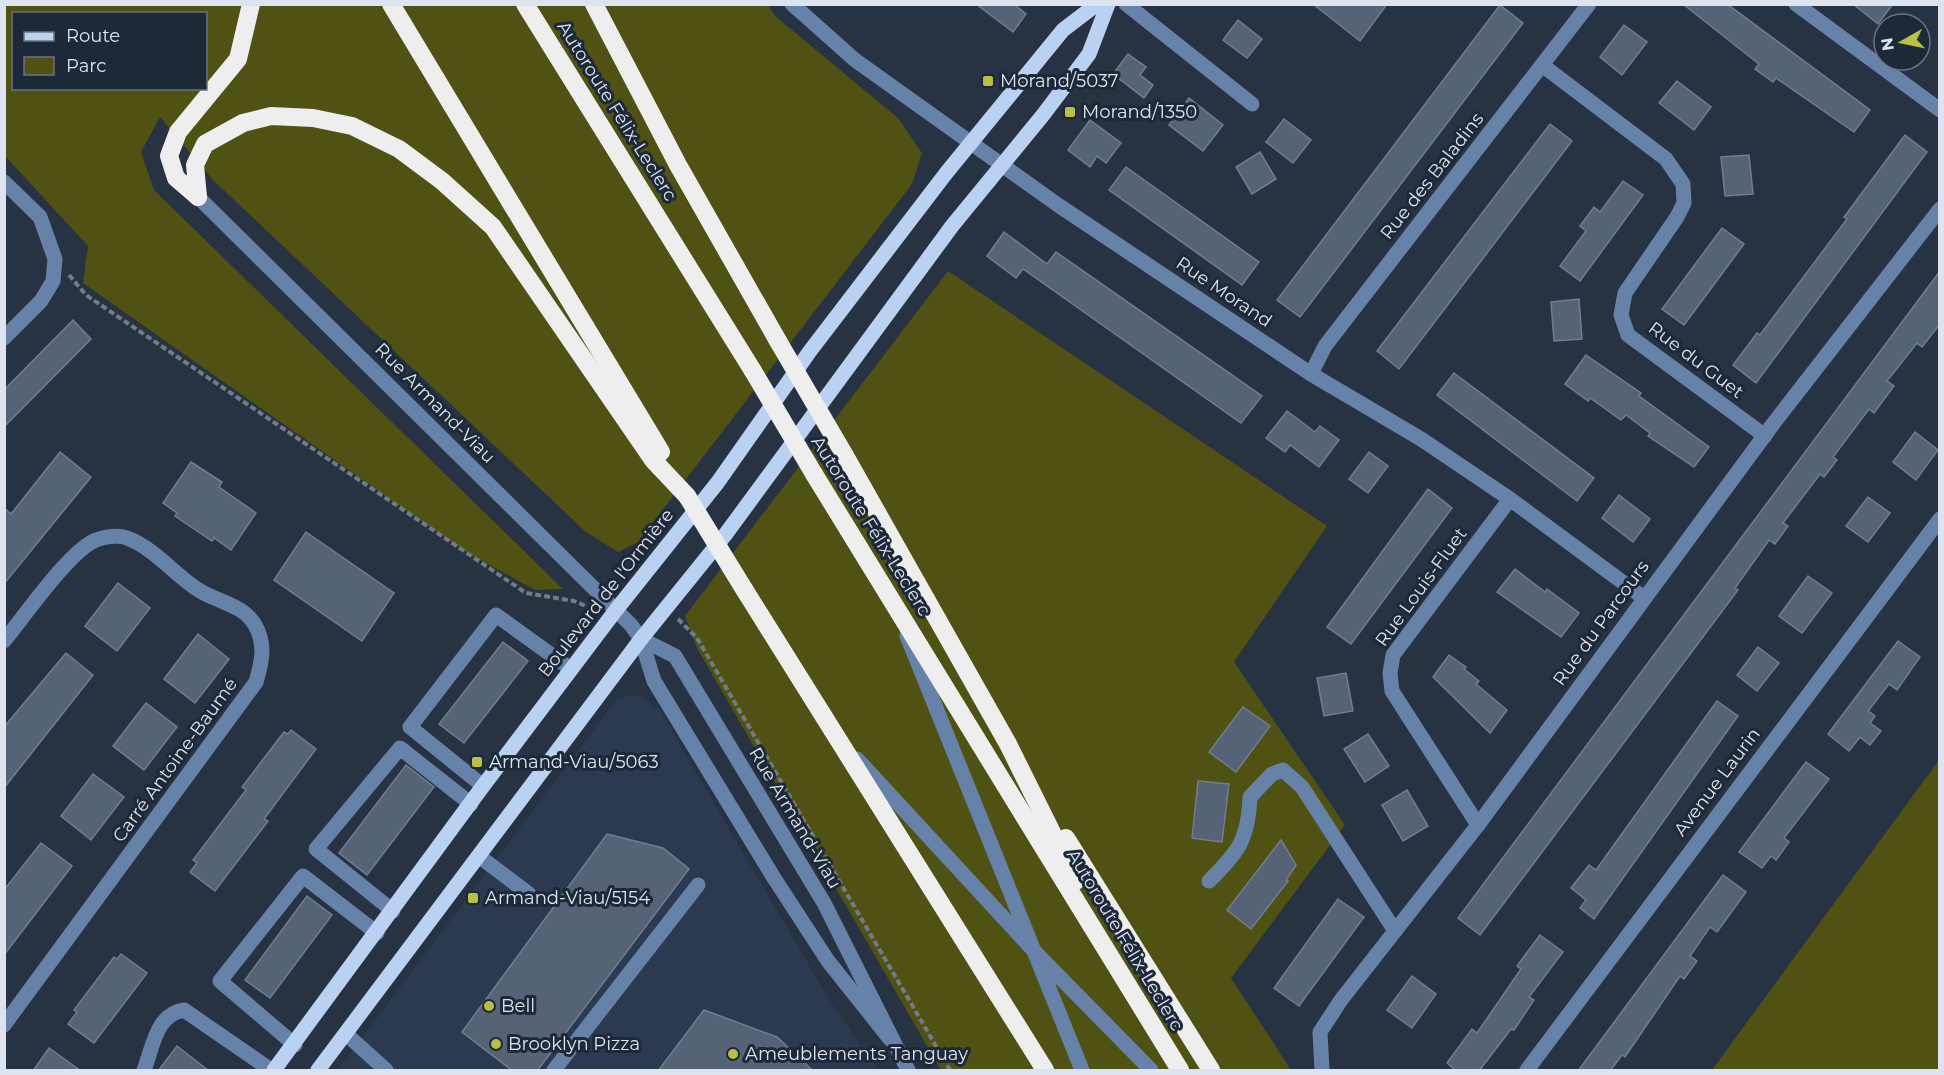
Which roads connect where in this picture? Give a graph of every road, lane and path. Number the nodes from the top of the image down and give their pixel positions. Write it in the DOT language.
graph roads {
  1 [pos="251,4"];
  2 [pos="391,4"];
  3 [pos="525,4"];
  4 [pos="594,4"];
  5 [pos="792,4"];
  6 [pos="1097,4"];
  7 [pos="1108,4"];
  8 [pos="1126,4"];
  9 [pos="1589,4"];
  10 [pos="1804,7"];
  11 [pos="1542,65"];
  12 [pos="1252,104"];
  13 [pos="1940,110"];
  14 [pos="971,141"];
  15 [pos="1001,164"];
  16 [pos="4,182"];
  17 [pos="198,197"];
  18 [pos="1940,209"];
  19 [pos="55,259"];
  20 [pos="4,338"];
  21 [pos="1311,374"];
  22 [pos="1765,436"];
  23 [pos="687,496"];
  24 [pos="1510,499"];
  25 [pos="1940,519"];
  26 [pos="890,594"];
  27 [pos="1644,598"];
  28 [pos="667,608"];
  29 [pos="614,614"];
  30 [pos="641,639"];
  31 [pos="4,641"];
  32 [pos="571,669"];
  33 [pos="842,742"];
  34 [pos="1008,744"];
  35 [pos="483,786"];
  36 [pos="471,804"];
  37 [pos="1478,825"];
  38 [pos="480,857"];
  39 [pos="1209,881"];
  40 [pos="698,885"];
  41 [pos="529,894"];
  42 [pos="393,911"];
  43 [pos="1395,931"];
  44 [pos="377,933"];
  45 [pos="1036,953"];
  46 [pos="1134,998"];
  47 [pos="4,1025"];
  48 [pos="346,1034"];
  49 [pos="890,1039"];
  50 [pos="295,1045"];
  51 [pos="144,1071"];
  52 [pos="273,1071"];
  53 [pos="318,1071"];
  54 [pos="386,1071"];
  55 [pos="555,1071"];
  56 [pos="908,1071"];
  57 [pos="950,1071"];
  58 [pos="1045,1071"];
  59 [pos="1082,1071"];
  60 [pos="1151,1071"];
  61 [pos="1180,1071"];
  62 [pos="1211,1071"];
  63 [pos="1322,1071"];
  64 [pos="1527,1071"];
  1 -- 17 [label="highway"];
  2 -- 23 [label="highway"];
  3 -- 26 [label="highway, Autoroute Félix-Leclerc, bridge"];
  4 -- 34 [label="highway, bridge"];
  5 -- 14 [label="street, Rue Morand"];
  6 -- 14 [label="main road, Boulevard de l'Ormière"];
  7 -- 15 [label="main road"];
  8 -- 12 [label="street"];
  9 -- 11 [label="street, Rue des Baladins"];
  10 -- 13 [label="street"];
  11 -- 21 [label="street, Rue des Baladins"];
  11 -- 22 [label="street, Rue du Guet"];
  14 -- 15 [label="street, Rue Morand"];
  14 -- 29 [label="main road, Boulevard de l'Ormière"];
  15 -- 21 [label="street, Rue Morand"];
  15 -- 28 [label="main road"];
  16 -- 19 [label="street"];
  17 -- 23 [label="highway"];
  17 -- 29 [label="street, Rue Armand-Viau"];
  18 -- 22 [label="street, Rue du Parcours"];
  19 -- 20 [label="street"];
  19 -- 29 [label="path"];
  21 -- 24 [label="street, Rue Morand"];
  22 -- 27 [label="street, Rue du Parcours"];
  23 -- 33 [label="highway, bridge"];
  24 -- 27 [label="street, Rue Morand"];
  24 -- 37 [label="street, Rue Louis-Fluet"];
  25 -- 64 [label="street, Avenue Laurin"];
  26 -- 45 [label="street"];
  26 -- 46 [label="highway, Autoroute Félix-Leclerc"];
  27 -- 37 [label="street, Rue du Parcours"];
  28 -- 30 [label="main road"];
  28 -- 57 [label="path"];
  29 -- 30 [label="street, Rue Armand-Viau"];
  29 -- 32 [label="main road, Boulevard de l'Ormière"];
  30 -- 38 [label="main road"];
  30 -- 49 [label="street, Rue Armand-Viau"];
  30 -- 49 [label="street, Rue Armand-Viau"];
  31 -- 47 [label="street, Carré Antoine-Baumé"];
  32 -- 35 [label="main road, Boulevard de l'Ormière"];
  32 -- 35 [label="street"];
  33 -- 45 [label="street"];
  33 -- 58 [label="highway"];
  34 -- 46 [label="highway"];
  34 -- 62 [label="highway"];
  35 -- 36 [label="main road, Boulevard de l'Ormière"];
  36 -- 42 [label="main road, Boulevard de l'Ormière"];
  36 -- 42 [label="street"];
  37 -- 43 [label="street, Rue du Parcours"];
  38 -- 41 [label="street"];
  38 -- 48 [label="main road"];
  39 -- 43 [label="street"];
  40 -- 55 [label="street"];
  42 -- 44 [label="main road, Boulevard de l'Ormière"];
  43 -- 63 [label="street, Rue du Parcours"];
  44 -- 50 [label="main road, Boulevard de l'Ormière"];
  44 -- 50 [label="street"];
  45 -- 59 [label="street"];
  45 -- 60 [label="street"];
  46 -- 61 [label="highway, Autoroute Félix-Leclerc"];
  48 -- 53 [label="main road"];
  48 -- 54 [label="street"];
  49 -- 56 [label="street, Rue Armand-Viau"];
  50 -- 52 [label="main road, Boulevard de l'Ormière"];
  51 -- 52 [label="street"];
}
